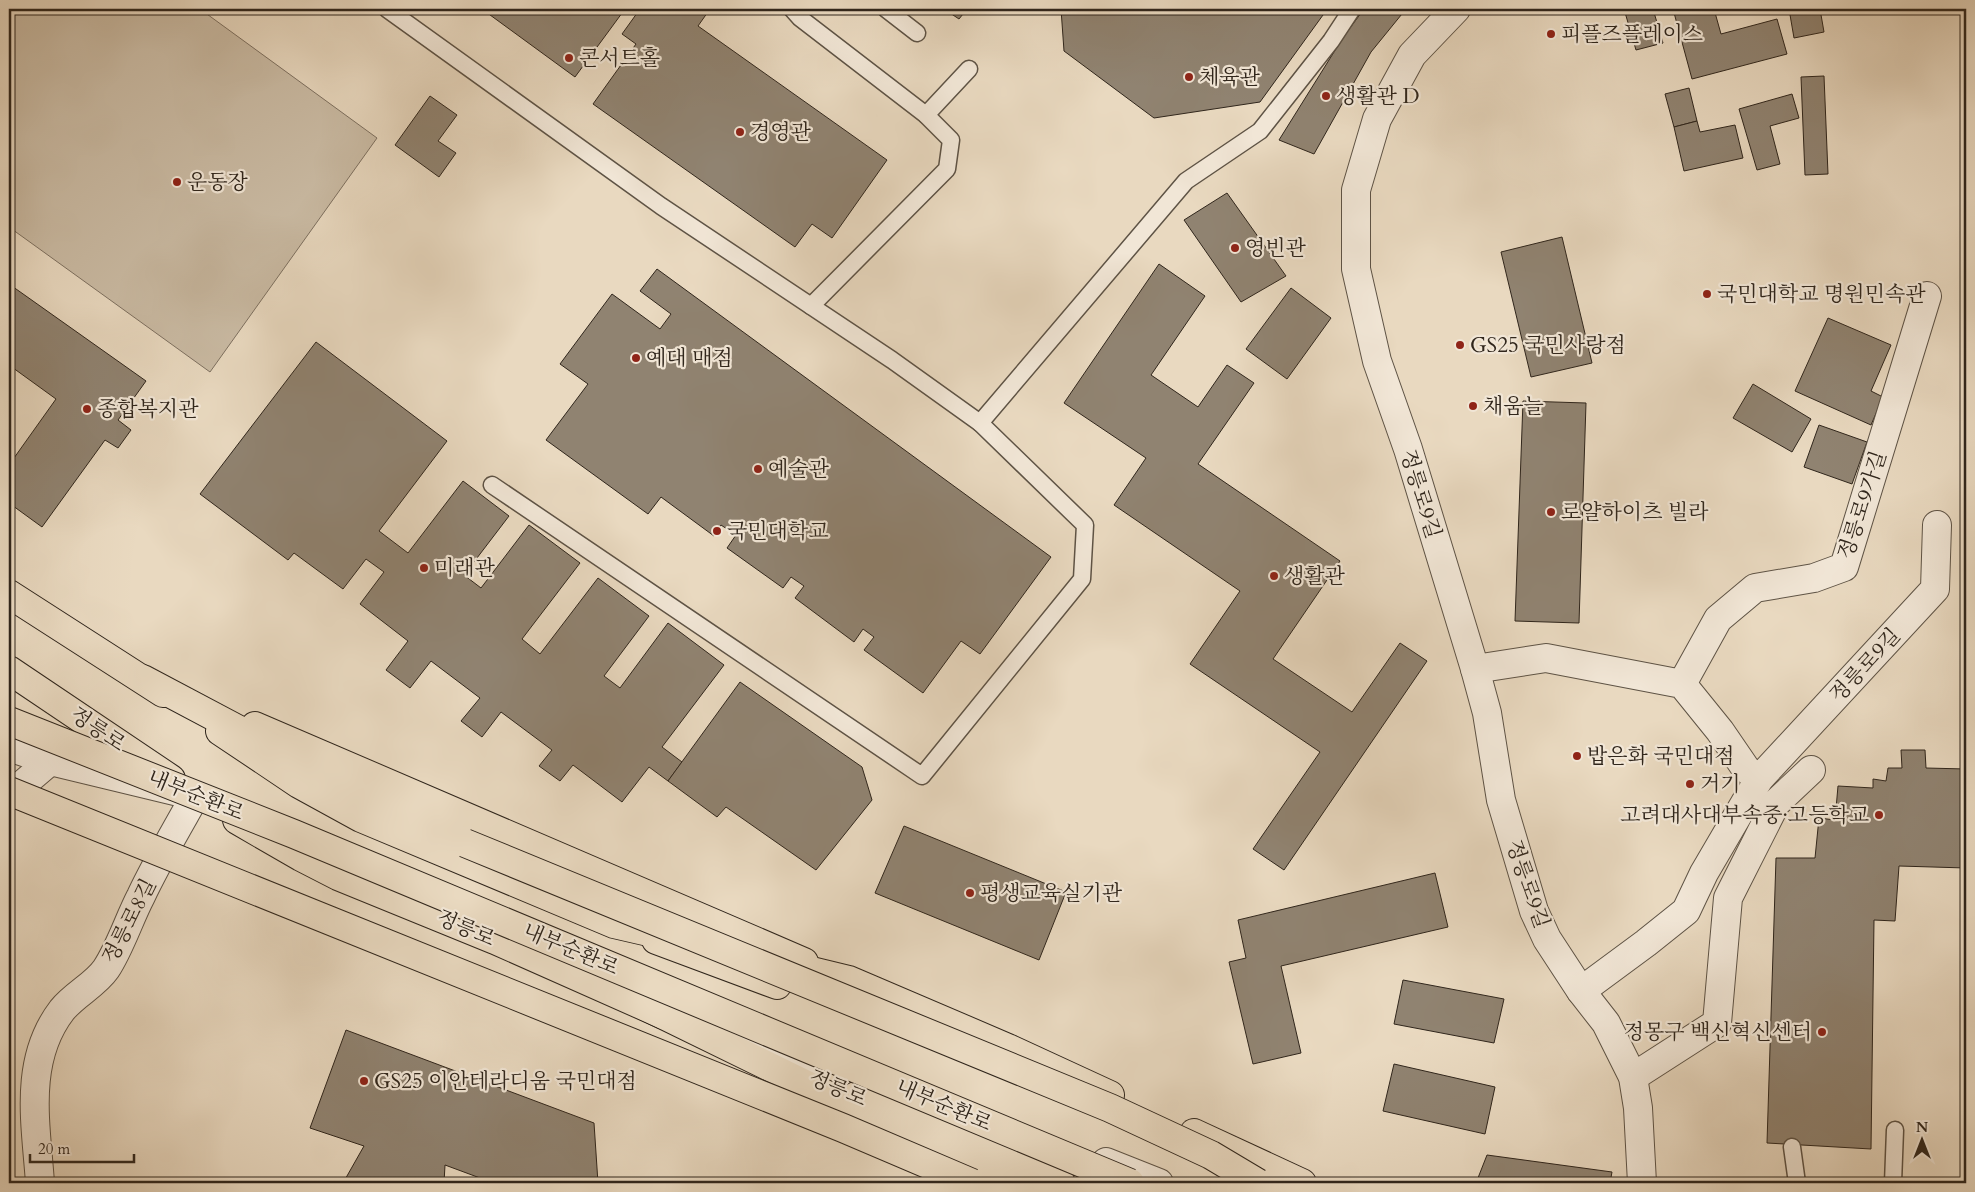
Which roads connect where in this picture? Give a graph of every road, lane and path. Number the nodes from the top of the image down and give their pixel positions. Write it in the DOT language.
graph roads {
  1 [pos="387,9"];
  2 [pos="792,9"];
  3 [pos="886,9"];
  4 [pos="1352,9"];
  5 [pos="1456,9"];
  6 [pos="917,33"];
  7 [pos="969,69"];
  8 [pos="926,115"];
  9 [pos="1927,296"];
  10 [pos="811,306"];
  11 [pos="980,423"];
  12 [pos="492,485"];
  13 [pos="1937,524"];
  14 [pos="9,594"];
  15 [pos="1475,669"];
  16 [pos="9,670"];
  17 [pos="143,678"];
  18 [pos="1682,684"];
  19 [pos="9,721"];
  20 [pos="9,747"];
  21 [pos="50,761"];
  22 [pos="1811,770"];
  23 [pos="1759,779"];
  24 [pos="9,791"];
  25 [pos="9,796"];
  26 [pos="195,796"];
  27 [pos="614,924"];
  28 [pos="849,980"];
  29 [pos="1581,990"];
  30 [pos="643,1006"];
  31 [pos="1008,1048"];
  32 [pos="1633,1077"];
  33 [pos="1895,1130"];
  34 [pos="1792,1147"];
  35 [pos="40,1183"];
  36 [pos="972,1183"];
  37 [pos="1008,1183"];
  38 [pos="1061,1183"];
  39 [pos="1130,1183"];
  40 [pos="1160,1183"];
  41 [pos="1258,1183"];
  42 [pos="1302,1183"];
  43 [pos="1642,1183"];
  44 [pos="1797,1183"];
  45 [pos="1893,1183"];
  1 -- 10 [label="lane"];
  2 -- 8 [label="lane"];
  3 -- 6 [label="lane"];
  4 -- 11 [label="lane"];
  5 -- 15 [label="street, 정릉로9길"];
  7 -- 8 [label="lane"];
  8 -- 10 [label="lane"];
  9 -- 18 [label="street, 정릉로9가길"];
  10 -- 11 [label="lane"];
  11 -- 12 [label="lane"];
  13 -- 23 [label="street, 정릉로9길"];
  14 -- 17 [label="main road"];
  15 -- 18 [label="street"];
  15 -- 29 [label="street, 정릉로9길"];
  16 -- 26 [label="main road, 정릉로"];
  17 -- 27 [label="main road"];
  17 -- 28 [label="main road"];
  17 -- 41 [label="main road, bridge"];
  18 -- 23 [label="street"];
  19 -- 39 [label="main road, 내부순환로, bridge"];
  20 -- 21 [label="street"];
  21 -- 25 [label="street"];
  21 -- 26 [label="street"];
  22 -- 32 [label="street"];
  23 -- 29 [label="street, 정릉로9길"];
  24 -- 36 [label="main road, bridge"];
  26 -- 30 [label="main road, 정릉로"];
  26 -- 35 [label="street, 정릉로8길"];
  27 -- 28 [label="main road"];
  27 -- 31 [label="main road"];
  28 -- 31 [label="main road"];
  29 -- 32 [label="street, 정릉로9길"];
  30 -- 37 [label="main road"];
  30 -- 38 [label="main road, 정릉로"];
  30 -- 40 [label="street"];
  31 -- 42 [label="main road"];
  32 -- 43 [label="street, 정릉로9길"];
  33 -- 45 [label="lane"];
  34 -- 44 [label="lane"];
}
